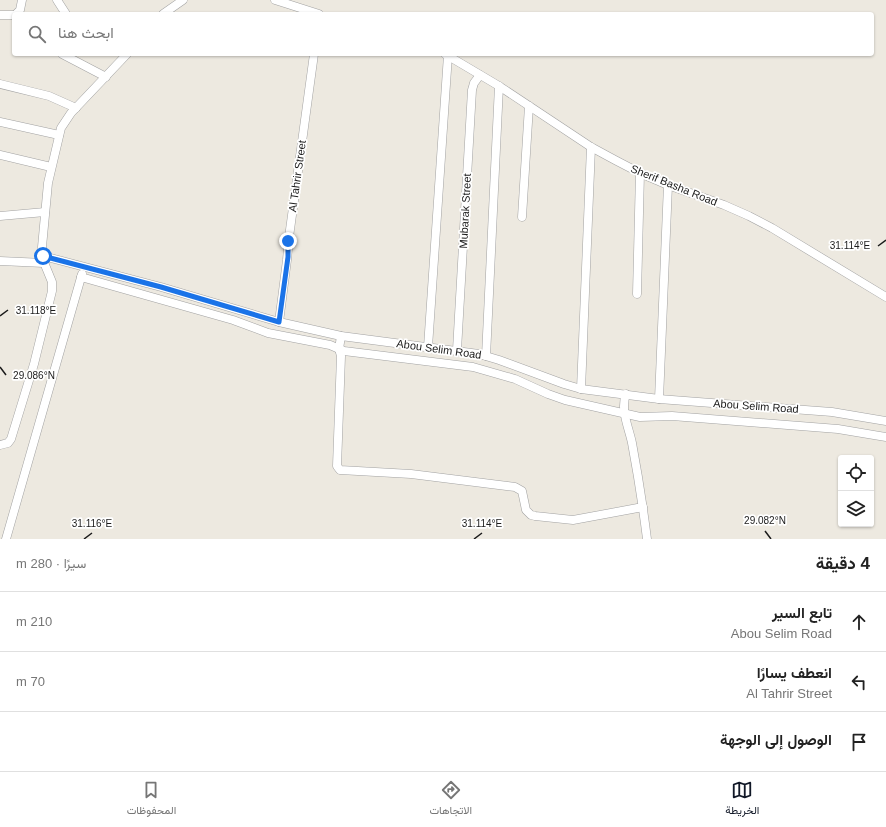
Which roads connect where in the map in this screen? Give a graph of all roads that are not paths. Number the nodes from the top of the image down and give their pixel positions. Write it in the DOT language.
graph roads {
  1 [pos="22,0"];
  2 [pos="58,0"];
  3 [pos="183,0"];
  4 [pos="275,0"];
  5 [pos="18,12"];
  6 [pos="65,12"];
  7 [pos="166,12"];
  8 [pos="313,12"];
  9 [pos="12,14"];
  10 [pos="0,15"];
  11 [pos="66,56"];
  12 [pos="124,56"];
  13 [pos="314,56"];
  14 [pos="447,56"];
  15 [pos="449,56"];
  16 [pos="480,75"];
  17 [pos="106,77"];
  18 [pos="0,84"];
  19 [pos="499,86"];
  20 [pos="529,106"];
  21 [pos="76,108"];
  22 [pos="0,122"];
  23 [pos="59,135"];
  24 [pos="591,147"];
  25 [pos="0,155"];
  26 [pos="51,167"];
  27 [pos="640,173"];
  28 [pos="668,185"];
  29 [pos="45,212"];
  30 [pos="0,216"];
  31 [pos="522,217"];
  32 [pos="44,260"];
  33 [pos="0,261"];
  34 [pos="84,267"];
  35 [pos="82,277"];
  36 [pos="637,294"];
  37 [pos="886,297"];
  38 [pos="279,322"];
  39 [pos="341,336"];
  40 [pos="428,347"];
  41 [pos="339,349"];
  42 [pos="457,350"];
  43 [pos="486,356"];
  44 [pos="581,389"];
  45 [pos="626,394"];
  46 [pos="659,399"];
  47 [pos="625,413"];
  48 [pos="886,421"];
  49 [pos="886,437"];
  50 [pos="0,445"];
  51 [pos="643,507"];
  52 [pos="6,539"];
  53 [pos="647,539"];
  1 -- 5 [label="street"];
  2 -- 6 [label="street"];
  3 -- 7 [label="street"];
  4 -- 8 [label="street"];
  9 -- 10 [label="street"];
  11 -- 17 [label="street"];
  12 -- 17 [label="street"];
  13 -- 38 [label="street, Al Tahrir Street"];
  14 -- 40 [label="street"];
  15 -- 16 [label="street, Sherif Basha Road"];
  16 -- 19 [label="street, Sherif Basha Road"];
  16 -- 42 [label="street, Mubarak Street"];
  17 -- 21 [label="street"];
  18 -- 21 [label="street"];
  19 -- 20 [label="street, Sherif Basha Road"];
  19 -- 43 [label="street"];
  20 -- 24 [label="street, Sherif Basha Road"];
  20 -- 31 [label="street"];
  21 -- 23 [label="street"];
  22 -- 23 [label="street"];
  23 -- 26 [label="street"];
  24 -- 27 [label="street, Sherif Basha Road"];
  24 -- 44 [label="street"];
  25 -- 26 [label="street"];
  26 -- 29 [label="street"];
  27 -- 28 [label="street, Sherif Basha Road"];
  27 -- 36 [label="street"];
  28 -- 37 [label="street, Sherif Basha Road"];
  28 -- 46 [label="street"];
  29 -- 30 [label="street"];
  29 -- 32 [label="street"];
  32 -- 33 [label="street, Abou Selim Road"];
  32 -- 34 [label="street, Abou Selim Road"];
  32 -- 50 [label="street"];
  34 -- 35 [label="street"];
  34 -- 38 [label="street, Abou Selim Road"];
  35 -- 41 [label="street, Abou Selim Road"];
  35 -- 52 [label="street"];
  38 -- 39 [label="street, Abou Selim Road"];
  39 -- 40 [label="street, Abou Selim Road"];
  39 -- 41 [label="street"];
  40 -- 42 [label="street, Abou Selim Road"];
  41 -- 47 [label="street, Abou Selim Road"];
  41 -- 51 [label="street"];
  42 -- 43 [label="street, Abou Selim Road"];
  43 -- 44 [label="street, Abou Selim Road"];
  44 -- 45 [label="street, Abou Selim Road"];
  45 -- 46 [label="street, Abou Selim Road"];
  45 -- 47 [label="street"];
  46 -- 48 [label="street, Abou Selim Road"];
  47 -- 49 [label="street, Abou Selim Road"];
  47 -- 51 [label="street"];
  51 -- 53 [label="street"];
}
